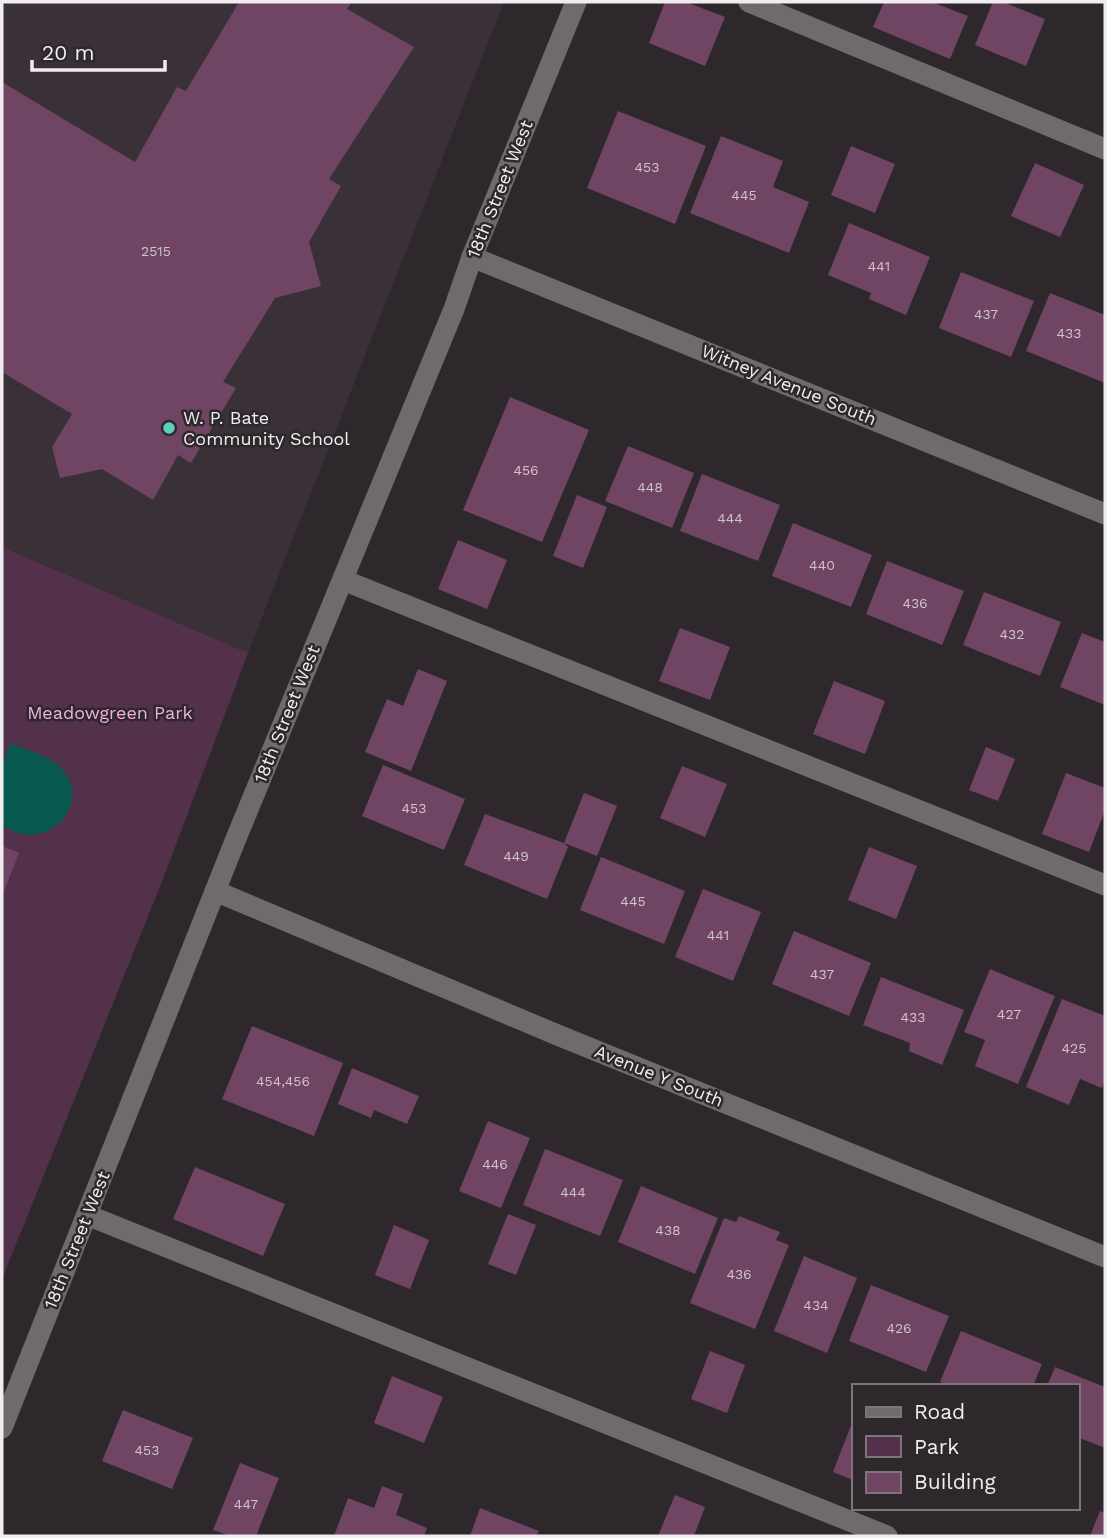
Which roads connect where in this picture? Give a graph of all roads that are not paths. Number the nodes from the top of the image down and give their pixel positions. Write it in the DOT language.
graph roads {
  1 [pos="576,2"];
  2 [pos="749,2"];
  3 [pos="1105,149"];
  4 [pos="472,257"];
  5 [pos="1105,514"];
  6 [pos="343,580"];
  7 [pos="1105,885"];
  8 [pos="215,891"];
  9 [pos="87,1215"];
  10 [pos="1105,1257"];
  11 [pos="2,1427"];
  12 [pos="887,1536"];
  1 -- 4 [label="street, 18th Street West"];
  2 -- 3 [label="street"];
  4 -- 5 [label="street, Witney Avenue South"];
  4 -- 6 [label="street, 18th Street West"];
  6 -- 7 [label="street"];
  6 -- 8 [label="street, 18th Street West"];
  8 -- 9 [label="street, 18th Street West"];
  8 -- 10 [label="street, Avenue Y South"];
  9 -- 11 [label="street, 18th Street West"];
  9 -- 12 [label="street"];
}
